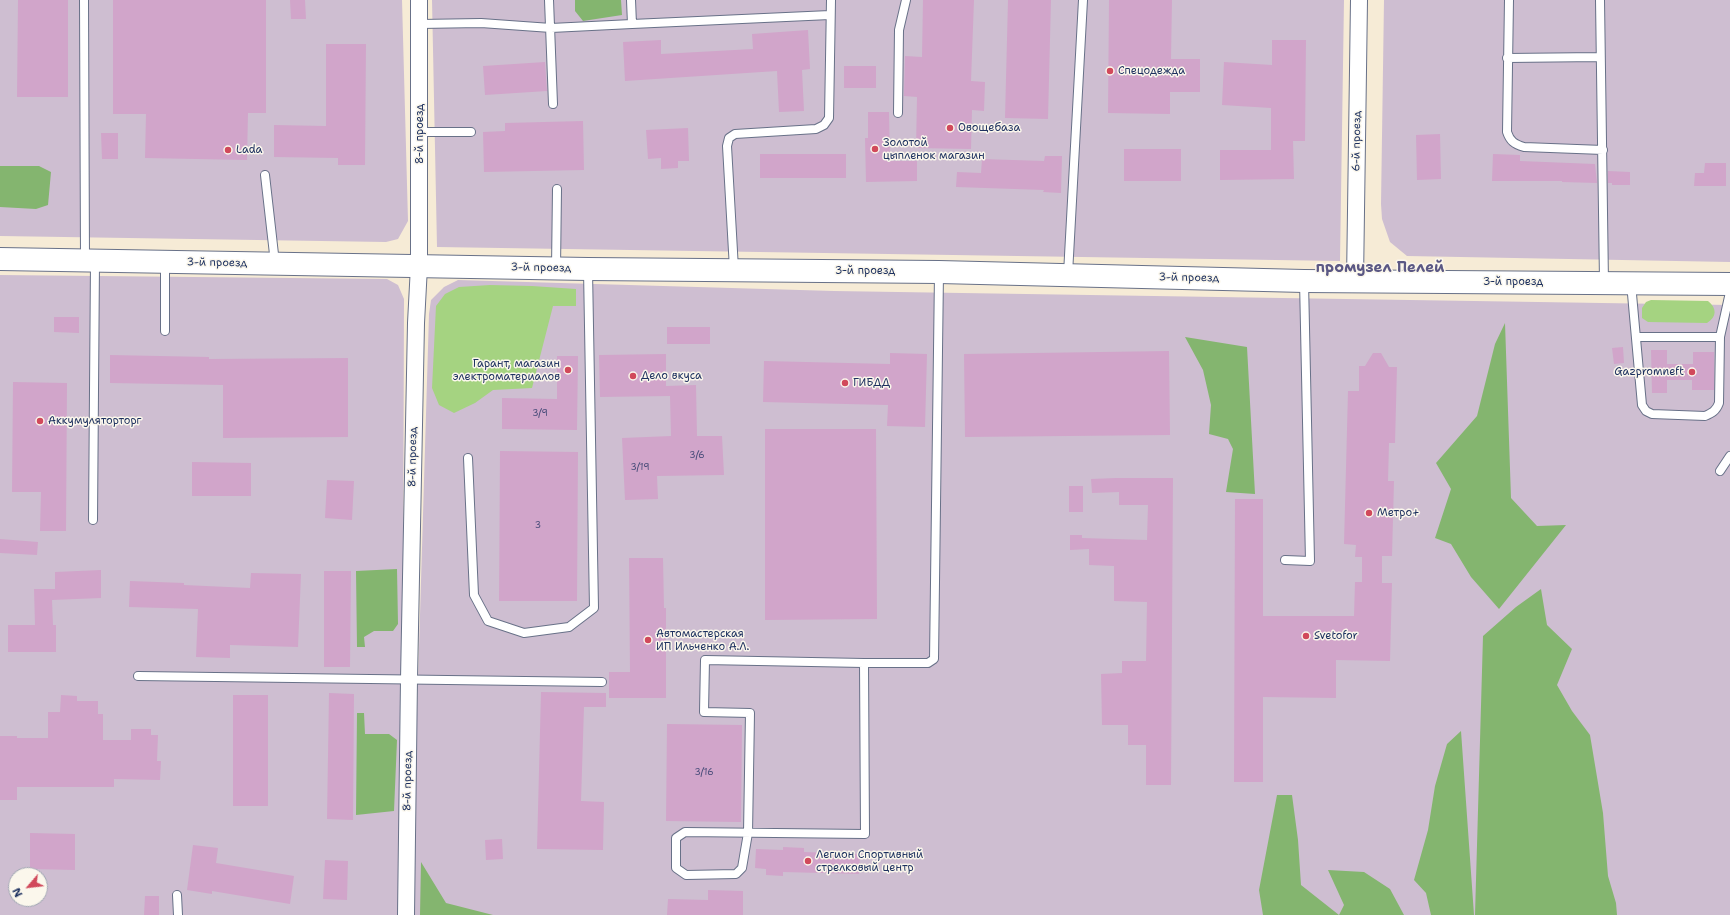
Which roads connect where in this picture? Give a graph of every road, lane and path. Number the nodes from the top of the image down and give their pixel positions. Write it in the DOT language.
graph roads {
  1 [pos="84,0"];
  2 [pos="419,0"];
  3 [pos="549,0"];
  4 [pos="631,0"];
  5 [pos="831,0"];
  6 [pos="906,0"];
  7 [pos="1083,0"];
  8 [pos="1359,0"];
  9 [pos="1508,0"];
  10 [pos="1600,0"];
  11 [pos="830,15"];
  12 [pos="420,24"];
  13 [pos="632,24"];
  14 [pos="551,28"];
  15 [pos="1600,57"];
  16 [pos="1507,58"];
  17 [pos="553,104"];
  18 [pos="898,113"];
  19 [pos="420,132"];
  20 [pos="471,132"];
  21 [pos="1603,150"];
  22 [pos="265,175"];
  23 [pos="557,189"];
  24 [pos="0,259"];
  25 [pos="90,261"];
  26 [pos="165,262"];
  27 [pos="275,264"];
  28 [pos="419,266"];
  29 [pos="556,268"];
  30 [pos="588,269"];
  31 [pos="734,270"];
  32 [pos="938,272"];
  33 [pos="1068,275"];
  34 [pos="1304,281"];
  35 [pos="1355,281"];
  36 [pos="1604,282"];
  37 [pos="1631,283"];
  38 [pos="1730,284"];
  39 [pos="1730,292"];
  40 [pos="165,331"];
  41 [pos="1636,337"];
  42 [pos="1720,337"];
  43 [pos="1730,456"];
  44 [pos="468,458"];
  45 [pos="1720,471"];
  46 [pos="93,520"];
  47 [pos="1285,560"];
  48 [pos="864,663"];
  49 [pos="138,676"];
  50 [pos="409,679"];
  51 [pos="602,682"];
  52 [pos="748,834"];
  53 [pos="177,895"];
  54 [pos="178,915"];
  55 [pos="406,915"];
  1 -- 25 [label="lane"];
  2 -- 12 [label="street, 8-й проезд"];
  3 -- 14 [label="lane"];
  4 -- 13 [label="lane"];
  5 -- 11 [label="lane"];
  6 -- 18 [label="lane"];
  7 -- 33 [label="lane"];
  8 -- 35 [label="street, 6-й проезд"];
  9 -- 16 [label="lane"];
  10 -- 15 [label="lane"];
  11 -- 13 [label="lane"];
  11 -- 31 [label="lane"];
  12 -- 14 [label="lane"];
  12 -- 19 [label="street, 8-й проезд"];
  13 -- 14 [label="lane"];
  14 -- 17 [label="lane"];
  15 -- 16 [label="lane"];
  15 -- 21 [label="lane"];
  16 -- 21 [label="lane"];
  19 -- 20 [label="lane"];
  19 -- 28 [label="street, 8-й проезд"];
  21 -- 36 [label="lane"];
  22 -- 27 [label="lane"];
  23 -- 29 [label="lane"];
  24 -- 25 [label="street, 3-й проезд"];
  25 -- 26 [label="street, 3-й проезд"];
  25 -- 46 [label="lane"];
  26 -- 27 [label="street, 3-й проезд"];
  26 -- 40 [label="lane"];
  27 -- 28 [label="street, 3-й проезд"];
  28 -- 29 [label="street, 3-й проезд"];
  28 -- 50 [label="street, 8-й проезд"];
  29 -- 30 [label="street, 3-й проезд"];
  30 -- 31 [label="street, 3-й проезд"];
  30 -- 44 [label="lane"];
  31 -- 32 [label="street, 3-й проезд"];
  32 -- 33 [label="street, 3-й проезд"];
  32 -- 48 [label="lane"];
  33 -- 34 [label="street, 3-й проезд"];
  34 -- 35 [label="street, 3-й проезд"];
  34 -- 47 [label="lane"];
  35 -- 36 [label="street, 3-й проезд"];
  36 -- 37 [label="street, 3-й проезд"];
  37 -- 38 [label="street, 3-й проезд"];
  37 -- 41 [label="lane"];
  39 -- 42 [label="lane"];
  41 -- 42 [label="lane"];
  41 -- 42 [label="lane"];
  43 -- 45 [label="lane"];
  48 -- 52 [label="lane"];
  48 -- 52 [label="lane"];
  49 -- 50 [label="lane"];
  50 -- 51 [label="lane"];
  50 -- 55 [label="street, 8-й проезд"];
  52 -- 52 [label="lane"];
  53 -- 54 [label="lane"];
}
